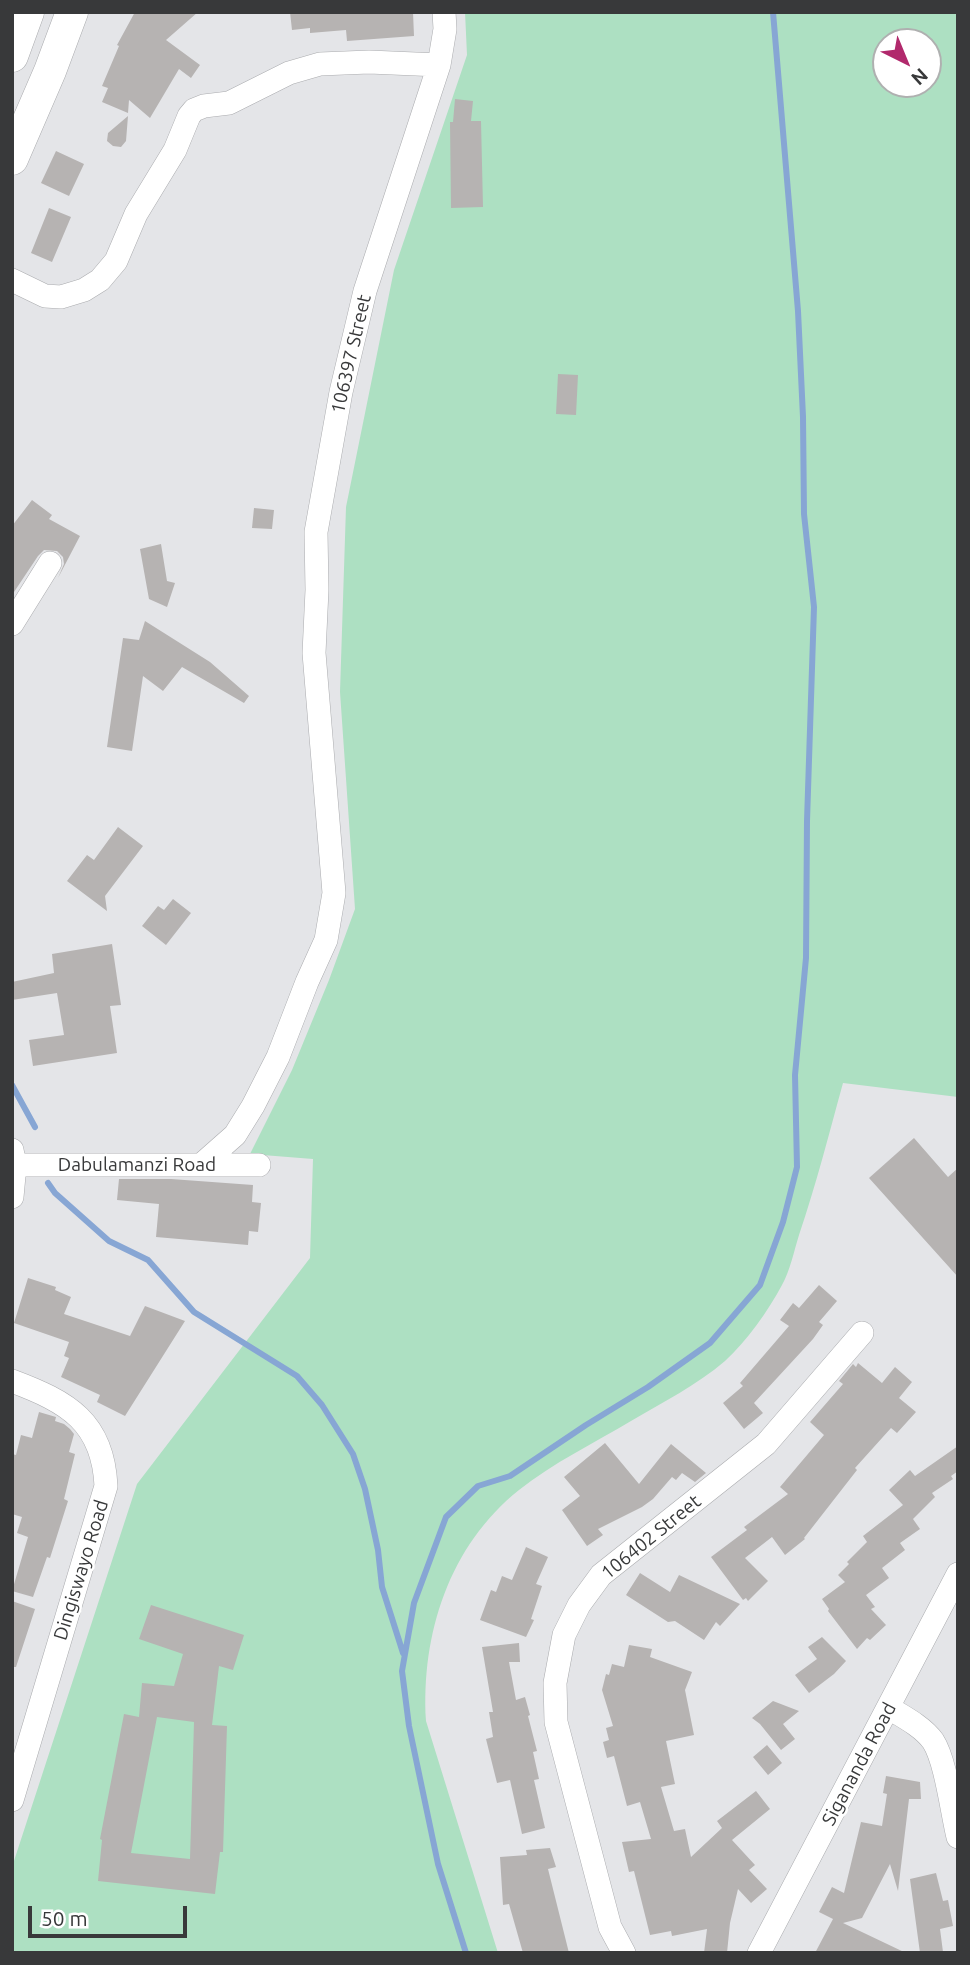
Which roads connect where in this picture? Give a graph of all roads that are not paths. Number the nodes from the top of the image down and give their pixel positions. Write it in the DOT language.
graph roads {
  1 [pos="28,12"];
  2 [pos="72,12"];
  3 [pos="444,12"];
  4 [pos="12,56"];
  5 [pos="439,65"];
  6 [pos="12,159"];
  7 [pos="12,280"];
  8 [pos="50,563"];
  9 [pos="12,624"];
  10 [pos="14,1157"];
  11 [pos="201,1165"];
  12 [pos="259,1166"];
  13 [pos="12,1197"];
  14 [pos="862,1333"];
  15 [pos="12,1381"];
  16 [pos="958,1574"];
  17 [pos="889,1708"];
  18 [pos="12,1800"];
  19 [pos="958,1838"];
  20 [pos="624,1953"];
  21 [pos="760,1953"];
  1 -- 4 [label="main road"];
  2 -- 6 [label="main road"];
  3 -- 5 [label="street, 106397 Street"];
  5 -- 7 [label="street"];
  5 -- 11 [label="street, 106397 Street"];
  8 -- 9 [label="street"];
  10 -- 11 [label="street, Dabulamanzi Road"];
  10 -- 13 [label="street, Dabulamanzi Road"];
  11 -- 12 [label="street, Dabulamanzi Road"];
  14 -- 20 [label="street, 106402 Street"];
  15 -- 18 [label="street, Dingiswayo Road"];
  16 -- 17 [label="street, Sigananda Road"];
  17 -- 19 [label="street"];
  17 -- 21 [label="street, Sigananda Road"];
}
